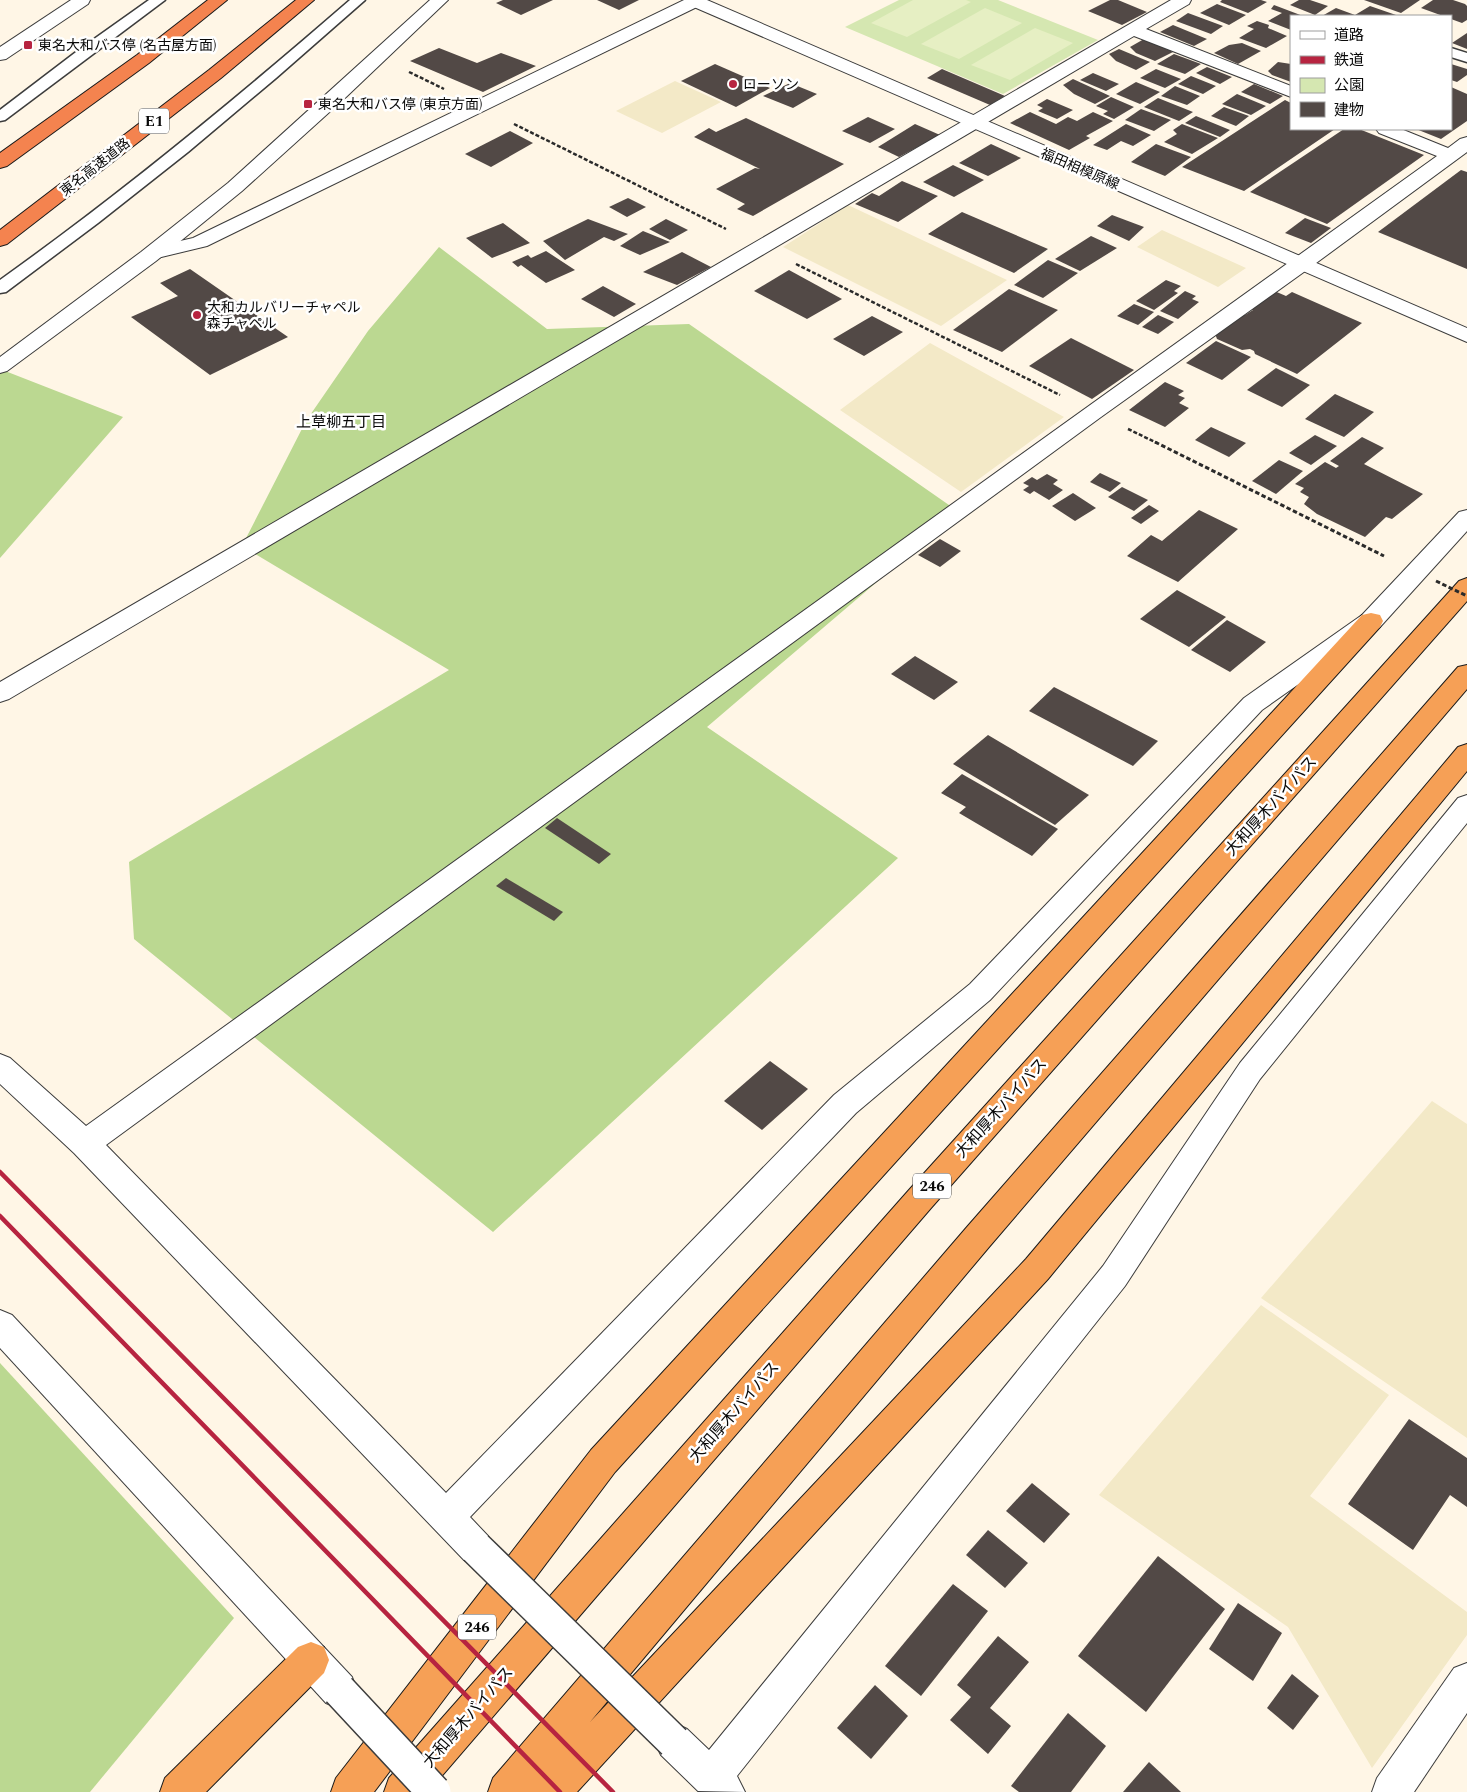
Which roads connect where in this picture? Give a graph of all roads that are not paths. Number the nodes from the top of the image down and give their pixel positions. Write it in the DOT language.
graph roads {
  1 [pos="82,0"];
  2 [pos="158,0"];
  3 [pos="219,0"];
  4 [pos="306,0"];
  5 [pos="358,0"];
  6 [pos="440,0"];
  7 [pos="695,0"];
  8 [pos="1183,0"];
  9 [pos="1133,30"];
  10 [pos="1452,52"];
  11 [pos="0,55"];
  12 [pos="1467,58"];
  13 [pos="1290,92"];
  14 [pos="0,117"];
  15 [pos="974,123"];
  16 [pos="1389,130"];
  17 [pos="1459,149"];
  18 [pos="0,162"];
  19 [pos="0,240"];
  20 [pos="153,253"];
  21 [pos="1301,265"];
  22 [pos="0,288"];
  23 [pos="1467,336"];
  24 [pos="0,367"];
  25 [pos="1467,517"];
  26 [pos="1467,586"];
  27 [pos="1371,621"];
  28 [pos="1467,673"];
  29 [pos="0,693"];
  30 [pos="1467,753"];
  31 [pos="1467,805"];
  32 [pos="0,1066"];
  33 [pos="85,1144"];
  34 [pos="0,1325"];
  35 [pos="445,1518"];
  36 [pos="311,1660"];
  37 [pos="1467,1681"];
  38 [pos="719,1785"];
  39 [pos="179,1792"];
  40 [pos="350,1792"];
  41 [pos="403,1792"];
  42 [pos="434,1792"];
  43 [pos="507,1792"];
  44 [pos="551,1792"];
  45 [pos="1391,1792"];
  1 -- 11 [label="street"];
  2 -- 14 [label="lane"];
  3 -- 18 [label="highway"];
  4 -- 19 [label="highway, 東名高速道路 / E1"];
  5 -- 22 [label="lane"];
  6 -- 20 [label="street"];
  7 -- 15 [label="street, 福田相模原線"];
  7 -- 20 [label="street"];
  8 -- 9 [label="street"];
  9 -- 13 [label="street"];
  9 -- 15 [label="street"];
  10 -- 12 [label="lane"];
  15 -- 21 [label="street, 福田相模原線"];
  15 -- 29 [label="street"];
  16 -- 17 [label="street"];
  17 -- 21 [label="street"];
  20 -- 24 [label="street"];
  21 -- 23 [label="street, 福田相模原線"];
  21 -- 33 [label="street"];
  25 -- 27 [label="street"];
  26 -- 41 [label="highway, 大和厚木バイパス / 246"];
  27 -- 35 [label="street"];
  27 -- 40 [label="highway, 246"];
  28 -- 43 [label="highway"];
  30 -- 44 [label="highway"];
  31 -- 38 [label="street"];
  32 -- 33 [label="street"];
  33 -- 35 [label="street"];
  34 -- 36 [label="street"];
  35 -- 38 [label="street, bridge"];
  36 -- 39 [label="highway"];
  36 -- 42 [label="street, bridge"];
  37 -- 45 [label="street"];
}
